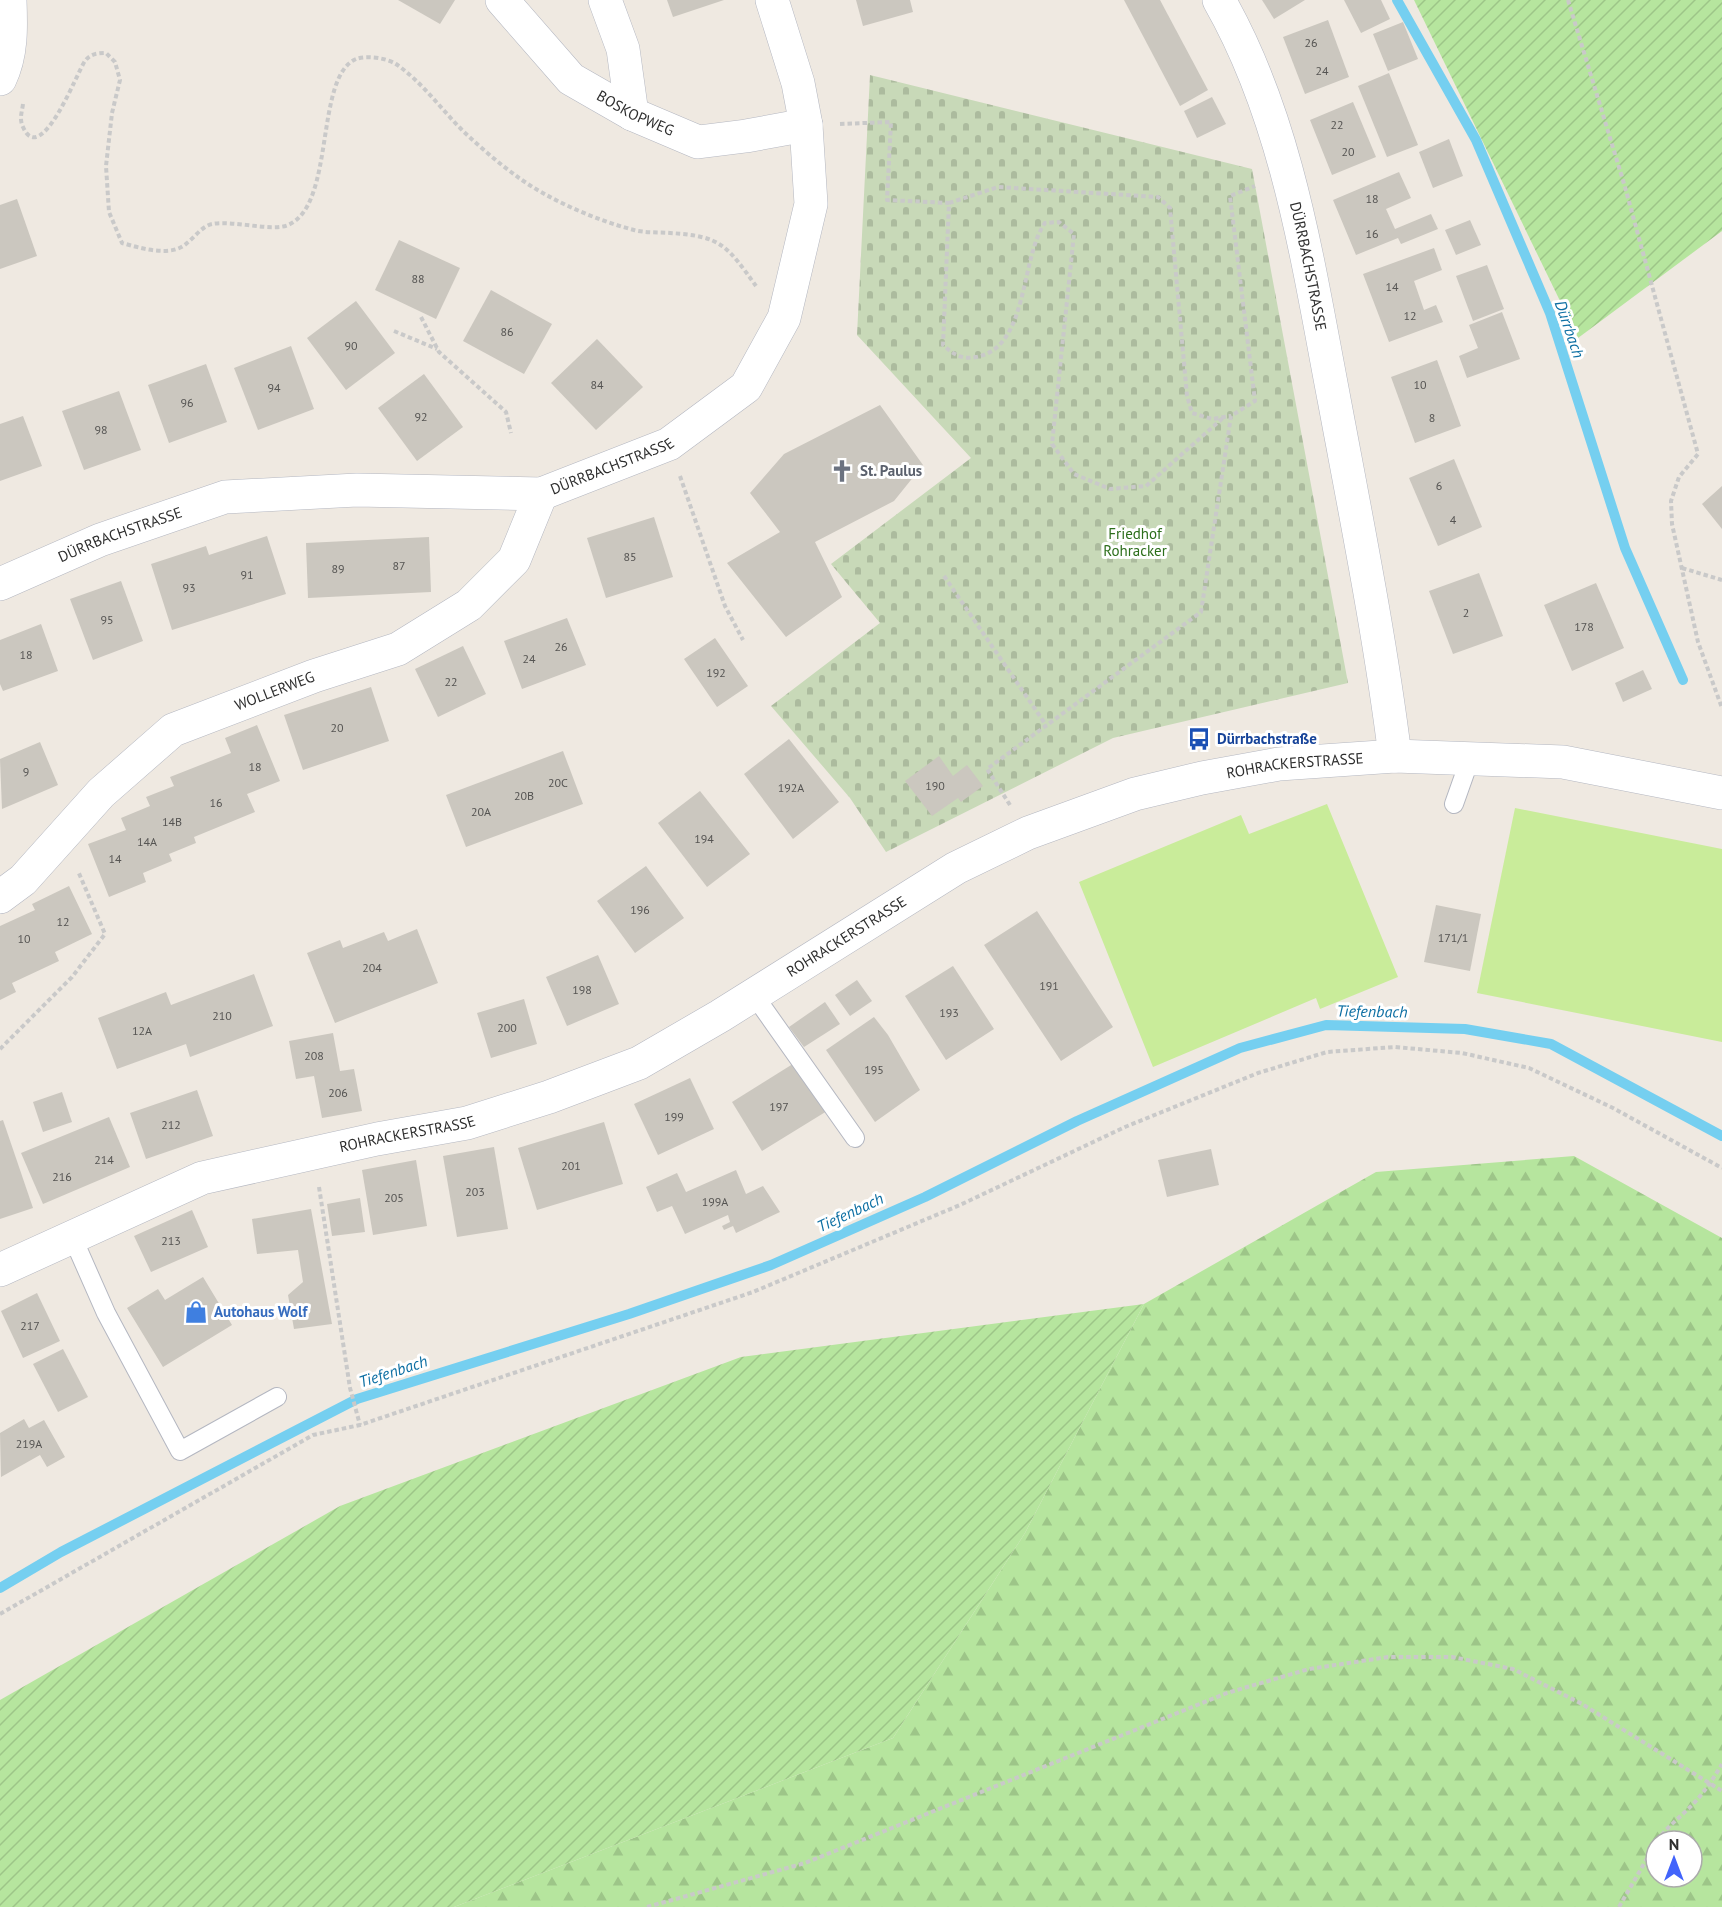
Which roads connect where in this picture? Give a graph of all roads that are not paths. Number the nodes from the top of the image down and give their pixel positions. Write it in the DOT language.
graph roads {
  1 [pos="10,0"];
  2 [pos="502,0"];
  3 [pos="604,0"];
  4 [pos="772,0"];
  5 [pos="1219,0"];
  6 [pos="12,89"];
  7 [pos="632,114"];
  8 [pos="806,125"];
  9 [pos="541,494"];
  10 [pos="0,584"];
  11 [pos="1395,756"];
  12 [pos="1471,756"];
  13 [pos="1722,793"];
  14 [pos="1454,804"];
  15 [pos="0,897"];
  16 [pos="754,995"];
  17 [pos="855,1138"];
  18 [pos="72,1236"];
  19 [pos="0,1270"];
  20 [pos="277,1397"];
  1 -- 6 [label="street"];
  2 -- 7 [label="street, BOSKOPWEG"];
  3 -- 7 [label="street"];
  4 -- 8 [label="street, DÜRRBACHSTRASSE"];
  5 -- 11 [label="street, DÜRRBACHSTRASSE"];
  7 -- 8 [label="street, BOSKOPWEG"];
  8 -- 9 [label="street, DÜRRBACHSTRASSE"];
  9 -- 10 [label="street, DÜRRBACHSTRASSE"];
  9 -- 15 [label="street, WOLLERWEG"];
  11 -- 12 [label="street, ROHRACKERSTRASSE"];
  11 -- 16 [label="street, ROHRACKERSTRASSE"];
  12 -- 13 [label="street, ROHRACKERSTRASSE"];
  12 -- 14 [label="lane"];
  16 -- 17 [label="lane"];
  16 -- 18 [label="street, ROHRACKERSTRASSE"];
  18 -- 19 [label="street, ROHRACKERSTRASSE"];
  18 -- 20 [label="lane"];
}
